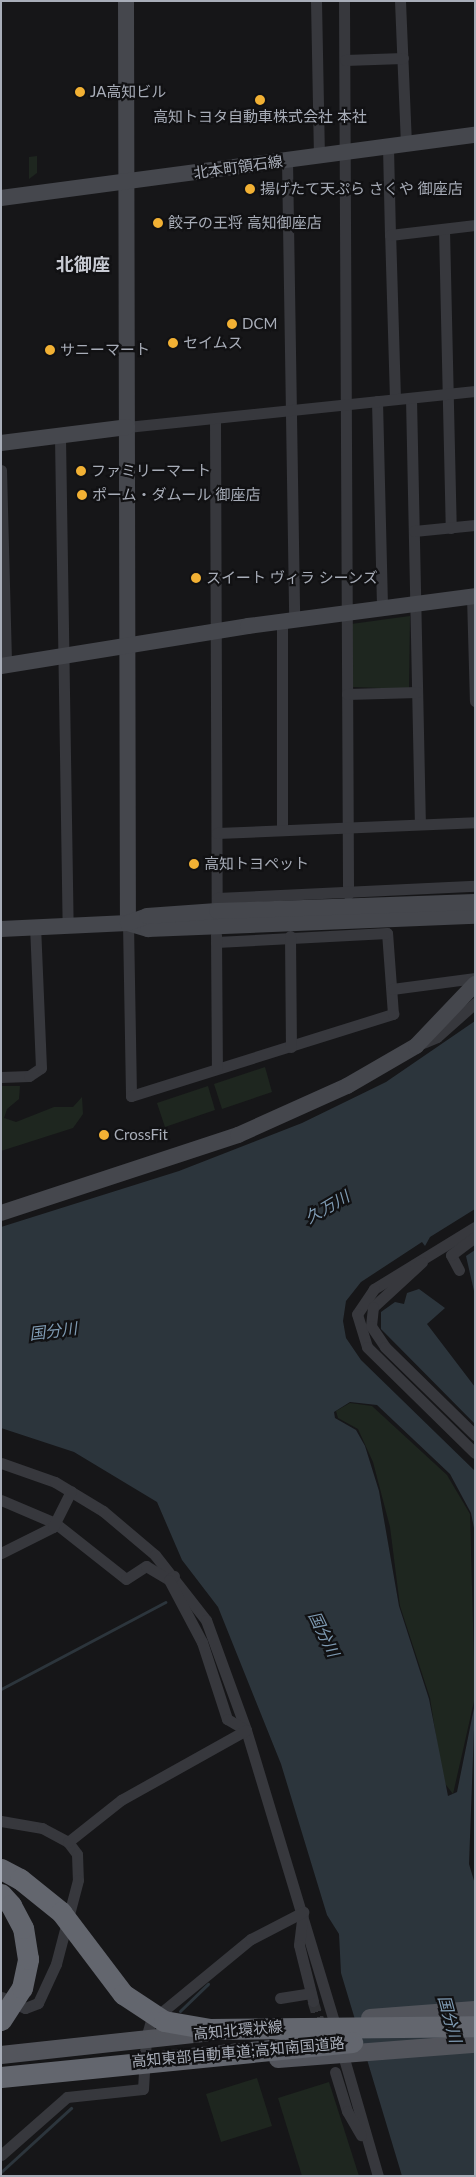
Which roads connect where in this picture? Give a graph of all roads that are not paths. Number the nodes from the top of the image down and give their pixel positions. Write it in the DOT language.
graph roads {
  1 [pos="126,1"];
  2 [pos="316,1"];
  3 [pos="344,1"];
  4 [pos="400,1"];
  5 [pos="403,58"];
  6 [pos="345,60"];
  7 [pos="475,135"];
  8 [pos="406,145"];
  9 [pos="388,147"];
  10 [pos="344,153"];
  11 [pos="319,156"];
  12 [pos="287,160"];
  13 [pos="127,182"];
  14 [pos="1,198"];
  15 [pos="475,225"];
  16 [pos="444,229"];
  17 [pos="390,235"];
  18 [pos="475,391"];
  19 [pos="448,394"];
  20 [pos="411,398"];
  21 [pos="395,399"];
  22 [pos="378,401"];
  23 [pos="346,404"];
  24 [pos="291,410"];
  25 [pos="215,418"];
  26 [pos="127,427"];
  27 [pos="60,437"];
  28 [pos="1,444"];
  29 [pos="1,470"];
  30 [pos="475,525"];
  31 [pos="451,528"];
  32 [pos="414,531"];
  33 [pos="473,596"];
  34 [pos="415,605"];
  35 [pos="382,608"];
  36 [pos="348,614"];
  37 [pos="288,621"];
  38 [pos="216,633"];
  39 [pos="128,645"];
  40 [pos="64,654"];
  41 [pos="4,666"];
  42 [pos="474,671"];
  43 [pos="417,692"];
  44 [pos="347,694"];
  45 [pos="475,701"];
  46 [pos="475,822"];
  47 [pos="420,824"];
  48 [pos="348,828"];
  49 [pos="282,830"];
  50 [pos="217,833"];
  51 [pos="475,886"];
  52 [pos="348,894"];
  53 [pos="475,902"];
  54 [pos="475,916"];
  55 [pos="216,920"];
  56 [pos="128,923"];
  57 [pos="68,926"];
  58 [pos="35,927"];
  59 [pos="1,929"];
  60 [pos="290,936"];
  61 [pos="475,978"];
  62 [pos="475,984"];
  63 [pos="392,989"];
  64 [pos="475,1003"];
  65 [pos="416,1046"];
  66 [pos="291,1047"];
  67 [pos="217,1068"];
  68 [pos="1,1077"];
  69 [pos="1,1213"];
  70 [pos="475,1227"];
  71 [pos="475,1237"];
  72 [pos="425,1257"];
  73 [pos="459,1270"];
  74 [pos="475,1435"];
  75 [pos="475,1453"];
  76 [pos="1,1463"];
  77 [pos="72,1491"];
  78 [pos="1,1500"];
  79 [pos="55,1523"];
  80 [pos="1,1553"];
  81 [pos="171,1578"];
  82 [pos="246,1730"];
  83 [pos="1,1821"];
  84 [pos="68,1842"];
  85 [pos="1,1869"];
  86 [pos="6,1899"];
  87 [pos="303,1912"];
  88 [pos="1,1997"];
  89 [pos="280,1998"];
  90 [pos="475,2010"];
  91 [pos="1,2020"];
  92 [pos="337,2021"];
  93 [pos="475,2026"];
  94 [pos="475,2030"];
  95 [pos="146,2038"];
  96 [pos="475,2044"];
  97 [pos="1,2054"];
  98 [pos="345,2055"];
  99 [pos="150,2064"];
  100 [pos="335,2072"];
  101 [pos="1,2076"];
  102 [pos="1,2086"];
  103 [pos="370,2149"];
  104 [pos="1,2155"];
  105 [pos="378,2176"];
  1 -- 13 [label="street"];
  2 -- 11 [label="street"];
  3 -- 6 [label="street"];
  4 -- 5 [label="street"];
  5 -- 6 [label="street"];
  5 -- 8 [label="street"];
  6 -- 10 [label="street"];
  7 -- 8 [label="street, 北本町領石線"];
  8 -- 9 [label="street, 北本町領石線"];
  9 -- 10 [label="street, 北本町領石線"];
  9 -- 17 [label="street"];
  10 -- 11 [label="street, 北本町領石線"];
  10 -- 23 [label="street"];
  11 -- 12 [label="street, 北本町領石線"];
  12 -- 13 [label="street, 北本町領石線"];
  12 -- 24 [label="street"];
  13 -- 14 [label="street, 北本町領石線"];
  13 -- 26 [label="street"];
  15 -- 16 [label="street"];
  16 -- 17 [label="street"];
  16 -- 19 [label="street"];
  17 -- 21 [label="street"];
  18 -- 19 [label="street"];
  19 -- 20 [label="street"];
  19 -- 31 [label="street"];
  20 -- 21 [label="street"];
  20 -- 32 [label="street"];
  21 -- 22 [label="street"];
  22 -- 23 [label="street"];
  22 -- 35 [label="street"];
  23 -- 24 [label="street"];
  23 -- 36 [label="street"];
  24 -- 25 [label="street"];
  24 -- 37 [label="street"];
  25 -- 26 [label="street"];
  25 -- 38 [label="street"];
  26 -- 27 [label="street"];
  26 -- 39 [label="street"];
  27 -- 28 [label="street"];
  27 -- 40 [label="street"];
  29 -- 41 [label="street"];
  30 -- 31 [label="street"];
  31 -- 32 [label="street"];
  32 -- 34 [label="street"];
  33 -- 34 [label="street"];
  33 -- 42 [label="street"];
  34 -- 35 [label="street"];
  34 -- 43 [label="street"];
  35 -- 36 [label="street"];
  36 -- 37 [label="street"];
  36 -- 44 [label="street"];
  37 -- 38 [label="street"];
  37 -- 49 [label="street"];
  38 -- 39 [label="street"];
  38 -- 50 [label="street"];
  39 -- 40 [label="street"];
  39 -- 56 [label="street"];
  40 -- 41 [label="street"];
  40 -- 57 [label="street"];
  42 -- 45 [label="street"];
  43 -- 44 [label="street"];
  43 -- 47 [label="street"];
  44 -- 48 [label="street"];
  46 -- 47 [label="street"];
  47 -- 48 [label="street"];
  48 -- 49 [label="street"];
  48 -- 52 [label="street"];
  49 -- 50 [label="street"];
  50 -- 55 [label="street"];
  51 -- 52 [label="street"];
  52 -- 55 [label="street"];
  53 -- 55 [label="street"];
  54 -- 55 [label="street"];
  55 -- 56 [label="street"];
  55 -- 60 [label="street"];
  55 -- 67 [label="street"];
  56 -- 57 [label="street"];
  56 -- 67 [label="street"];
  57 -- 58 [label="street"];
  58 -- 59 [label="street"];
  58 -- 68 [label="street"];
  60 -- 63 [label="street"];
  60 -- 66 [label="street"];
  61 -- 63 [label="street"];
  62 -- 65 [label="street"];
  63 -- 66 [label="street"];
  64 -- 65 [label="street"];
  65 -- 69 [label="street"];
  66 -- 67 [label="street"];
  70 -- 72 [label="street"];
  71 -- 73 [label="street"];
  72 -- 74 [label="street"];
  72 -- 75 [label="street"];
  76 -- 77 [label="street"];
  77 -- 79 [label="street"];
  77 -- 81 [label="street"];
  78 -- 79 [label="street"];
  79 -- 80 [label="street"];
  79 -- 81 [label="street"];
  81 -- 82 [label="street"];
  82 -- 84 [label="street"];
  82 -- 87 [label="street"];
  83 -- 84 [label="street"];
  84 -- 88 [label="street"];
  85 -- 93 [label="highway, bridge"];
  86 -- 91 [label="highway, bridge"];
  87 -- 89 [label="street"];
  87 -- 92 [label="street"];
  87 -- 95 [label="street"];
  90 -- 92 [label="main road, 高知北環状線"];
  92 -- 95 [label="main road, 高知北環状線"];
  94 -- 99 [label="highway, 高知東部自動車道;高知南国道路, bridge"];
  95 -- 97 [label="main road, 高知北環状線"];
  95 -- 99 [label="street"];
  96 -- 98 [label="main road, 高知北環状線"];
  98 -- 99 [label="main road, 高知北環状線"];
  98 -- 103 [label="street"];
  99 -- 101 [label="highway, 高知東部自動車道;高知南国道路, bridge"];
  99 -- 102 [label="highway, bridge"];
  99 -- 104 [label="street"];
  100 -- 103 [label="street"];
  103 -- 105 [label="street"];
}
